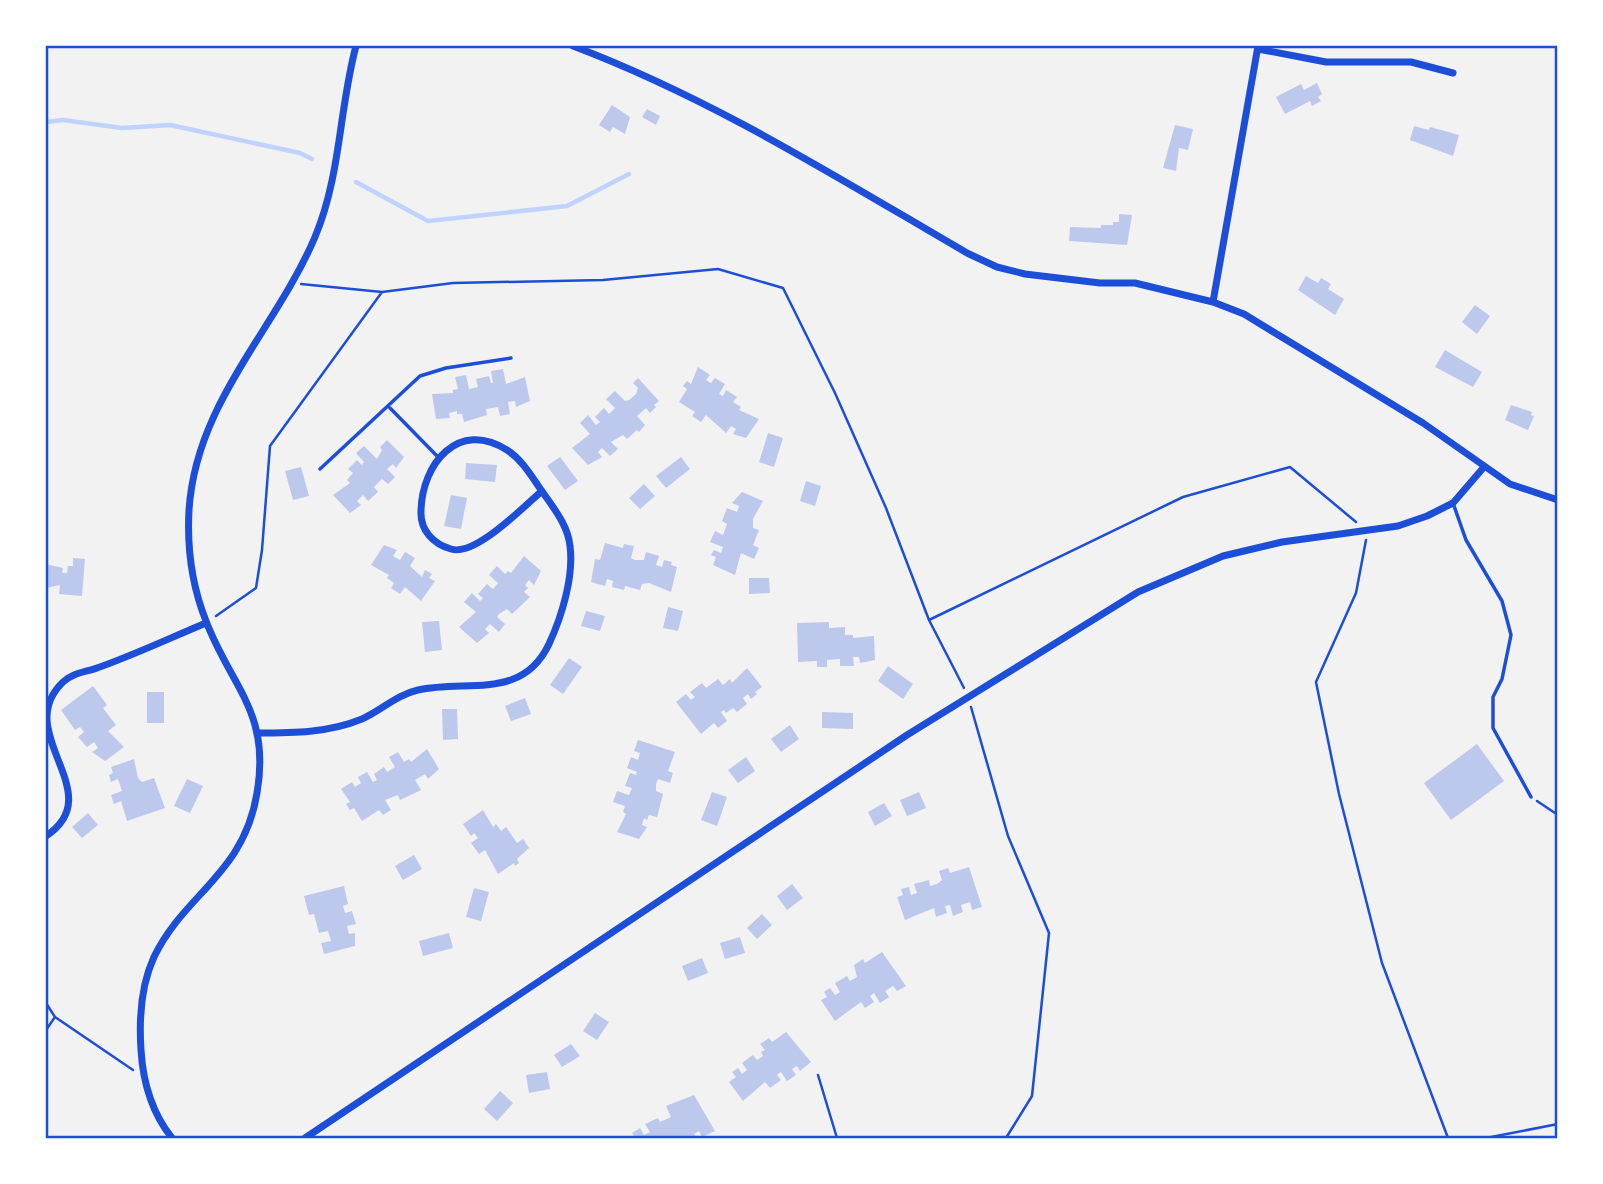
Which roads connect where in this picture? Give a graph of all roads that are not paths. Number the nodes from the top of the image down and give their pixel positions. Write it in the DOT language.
graph roads {
  1 [pos="356,46"];
  2 [pos="573,46"];
  3 [pos="1258,47"];
  4 [pos="1453,73"];
  5 [pos="1213,302"];
  6 [pos="511,358"];
  7 [pos="390,408"];
  8 [pos="438,457"];
  9 [pos="1485,467"];
  10 [pos="320,469"];
  11 [pos="541,491"];
  12 [pos="1558,500"];
  13 [pos="1453,503"];
  14 [pos="206,623"];
  15 [pos="257,733"];
  16 [pos="1531,797"];
  17 [pos="46,836"];
  18 [pos="172,1139"];
  19 [pos="304,1139"];
  1 -- 14 [label="street"];
  2 -- 5 [label="street"];
  3 -- 4 [label="street"];
  3 -- 5 [label="street"];
  5 -- 9 [label="street"];
  6 -- 7 [label="lane"];
  7 -- 8 [label="lane"];
  7 -- 10 [label="lane"];
  8 -- 11 [label="street"];
  8 -- 11 [label="street"];
  9 -- 12 [label="street"];
  9 -- 13 [label="street"];
  11 -- 15 [label="street"];
  13 -- 16 [label="lane"];
  13 -- 19 [label="street"];
  14 -- 15 [label="street"];
  14 -- 17 [label="street"];
  15 -- 18 [label="street"];
}
